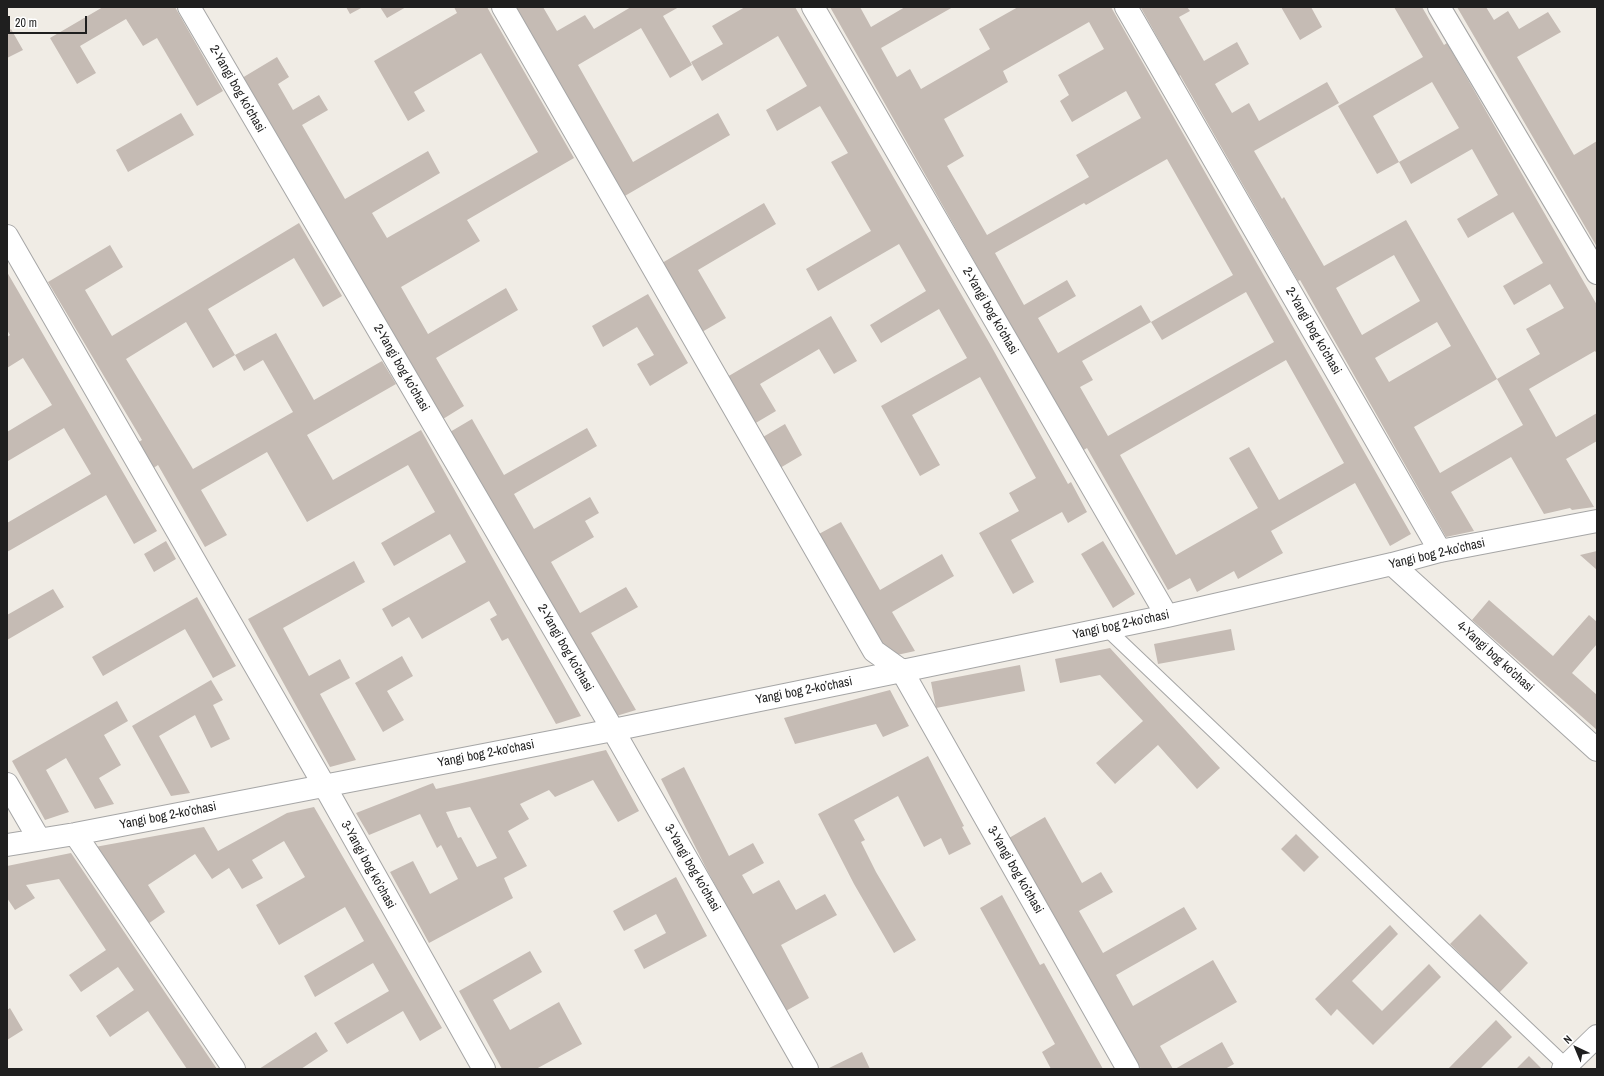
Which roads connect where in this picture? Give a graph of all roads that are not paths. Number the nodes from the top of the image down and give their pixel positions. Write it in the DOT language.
graph roads {
  1 [pos="189,7"];
  2 [pos="503,7"];
  3 [pos="812,7"];
  4 [pos="1126,7"];
  5 [pos="1439,7"];
  6 [pos="7,236"];
  7 [pos="1597,273"];
  8 [pos="1597,521"];
  9 [pos="1440,551"];
  10 [pos="1392,564"];
  11 [pos="1167,616"];
  12 [pos="1106,628"];
  13 [pos="902,671"];
  14 [pos="613,730"];
  15 [pos="1597,750"];
  16 [pos="7,784"];
  17 [pos="324,785"];
  18 [pos="75,834"];
  19 [pos="39,839"];
  20 [pos="7,845"];
  21 [pos="1597,1036"];
  22 [pos="1565,1068"];
  23 [pos="234,1069"];
  24 [pos="484,1069"];
  25 [pos="807,1069"];
  26 [pos="1128,1069"];
  1 -- 14 [label="street, 2-Yangi bog koʼchasi"];
  2 -- 13 [label="street"];
  3 -- 11 [label="street, 2-Yangi bog koʼchasi"];
  4 -- 9 [label="street, 2-Yangi bog koʼchasi"];
  5 -- 7 [label="street"];
  6 -- 17 [label="street"];
  8 -- 9 [label="street, Yangi bog 2-koʼchasi"];
  9 -- 10 [label="street, Yangi bog 2-koʼchasi"];
  10 -- 11 [label="street, Yangi bog 2-koʼchasi"];
  10 -- 15 [label="street, 4-Yangi bog koʼchasi"];
  11 -- 12 [label="street, Yangi bog 2-koʼchasi"];
  12 -- 13 [label="street, Yangi bog 2-koʼchasi"];
  12 -- 22 [label="lane"];
  13 -- 14 [label="street, Yangi bog 2-koʼchasi"];
  13 -- 26 [label="street, 3-Yangi bog koʼchasi"];
  14 -- 17 [label="street, Yangi bog 2-koʼchasi"];
  14 -- 25 [label="street, 3-Yangi bog koʼchasi"];
  16 -- 19 [label="street"];
  17 -- 18 [label="street, Yangi bog 2-koʼchasi"];
  17 -- 24 [label="street, 3-Yangi bog koʼchasi"];
  18 -- 19 [label="street, Yangi bog 2-koʼchasi"];
  18 -- 23 [label="street"];
  19 -- 20 [label="street, Yangi bog 2-koʼchasi"];
  21 -- 22 [label="street"];
}
